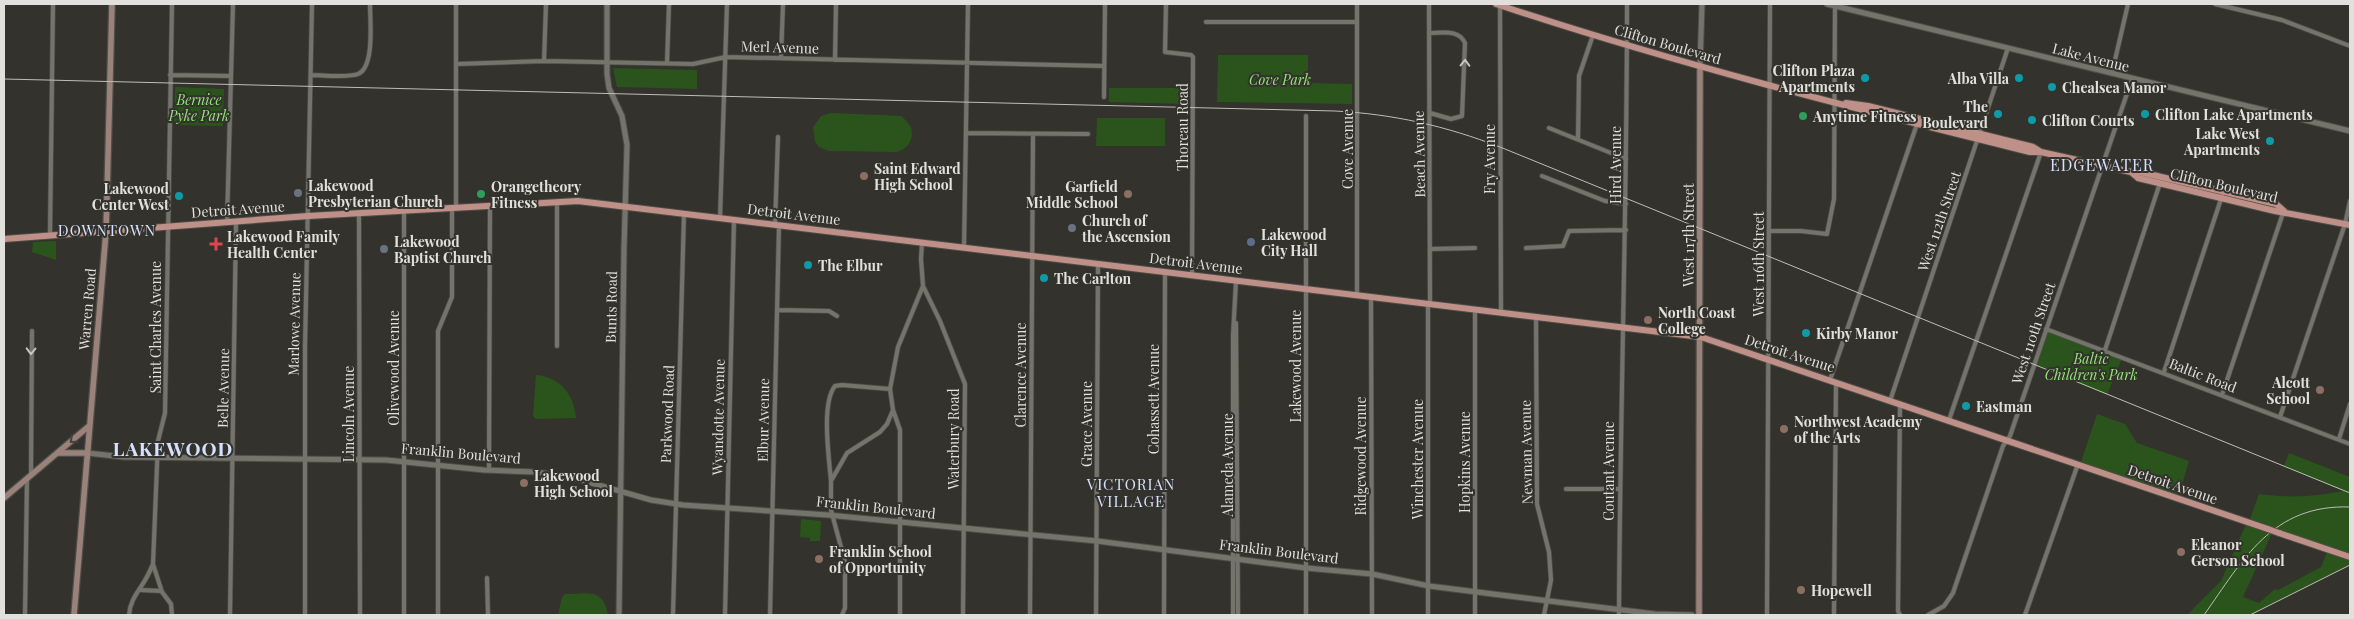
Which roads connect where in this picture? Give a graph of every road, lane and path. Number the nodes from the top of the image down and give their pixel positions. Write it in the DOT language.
graph roads {
  1 [pos="53,4"];
  2 [pos="112,4"];
  3 [pos="172,4"];
  4 [pos="233,4"];
  5 [pos="312,4"];
  6 [pos="370,4"];
  7 [pos="456,4"];
  8 [pos="546,4"];
  9 [pos="607,4"];
  10 [pos="669,4"];
  11 [pos="727,4"];
  12 [pos="782,4"];
  13 [pos="836,4"];
  14 [pos="968,4"];
  15 [pos="1099,4"];
  16 [pos="1105,4"];
  17 [pos="1166,4"];
  18 [pos="1357,4"];
  19 [pos="1429,4"];
  20 [pos="1498,4"];
  21 [pos="1627,4"];
  22 [pos="1702,4"];
  23 [pos="1770,4"];
  24 [pos="1827,4"];
  25 [pos="2128,4"];
  26 [pos="2215,4"];
  27 [pos="1835,5"];
  28 [pos="1206,22"];
  29 [pos="1357,22"];
  30 [pos="1429,33"];
  31 [pos="1593,35"];
  32 [pos="1627,45"];
  33 [pos="2350,46"];
  34 [pos="2008,48"];
  35 [pos="726,57"];
  36 [pos="781,58"];
  37 [pos="835,60"];
  38 [pos="544,61"];
  39 [pos="605,63"];
  40 [pos="667,63"];
  41 [pos="456,64"];
  42 [pos="967,64"];
  43 [pos="1104,66"];
  44 [pos="1700,66"];
  45 [pos="2112,73"];
  46 [pos="170,75"];
  47 [pos="231,76"];
  48 [pos="311,76"];
  49 [pos="2132,78"];
  50 [pos="1770,85"];
  51 [pos="1104,97"];
  52 [pos="1835,102"];
  53 [pos="1430,113"];
  54 [pos="1306,116"];
  55 [pos="1918,121"];
  56 [pos="1549,128"];
  57 [pos="2350,131"];
  58 [pos="967,133"];
  59 [pos="1033,134"];
  60 [pos="1088,134"];
  61 [pos="778,137"];
  62 [pos="1980,137"];
  63 [pos="1578,139"];
  64 [pos="2041,152"];
  65 [pos="1626,159"];
  66 [pos="2101,164"];
  67 [pos="2131,172"];
  68 [pos="1542,176"];
  69 [pos="2160,183"];
  70 [pos="2223,195"];
  71 [pos="2350,201"];
  72 [pos="557,202"];
  73 [pos="1626,204"];
  74 [pos="490,205"];
  75 [pos="625,206"];
  76 [pos="454,207"];
  77 [pos="404,211"];
  78 [pos="2284,211"];
  79 [pos="359,213"];
  80 [pos="684,213"];
  81 [pos="308,216"];
  82 [pos="720,218"];
  83 [pos="734,220"];
  84 [pos="227,222"];
  85 [pos="236,222"];
  86 [pos="777,225"];
  87 [pos="2347,225"];
  88 [pos="166,227"];
  89 [pos="1626,230"];
  90 [pos="1769,231"];
  91 [pos="106,232"];
  92 [pos="50,235"];
  93 [pos="4,239"];
  94 [pos="922,242"];
  95 [pos="964,248"];
  96 [pos="1475,248"];
  97 [pos="1526,248"];
  98 [pos="1430,249"];
  99 [pos="1032,256"];
  100 [pos="1098,264"];
  101 [pos="1165,272"];
  102 [pos="1192,275"];
  103 [pos="1236,281"];
  104 [pos="923,286"];
  105 [pos="1306,289"];
  106 [pos="1357,295"];
  107 [pos="1371,297"];
  108 [pos="1429,303"];
  109 [pos="1475,309"];
  110 [pos="778,310"];
  111 [pos="1501,312"];
  112 [pos="837,316"];
  113 [pos="1235,316"];
  114 [pos="1536,316"];
  115 [pos="1623,327"];
  116 [pos="2046,328"];
  117 [pos="32,331"];
  118 [pos="1701,336"];
  119 [pos="557,346"];
  120 [pos="2105,350"];
  121 [pos="1769,360"];
  122 [pos="2164,372"];
  123 [pos="1833,381"];
  124 [pos="890,389"];
  125 [pos="2222,395"];
  126 [pos="1890,401"];
  127 [pos="2350,404"];
  128 [pos="1900,405"];
  129 [pos="893,410"];
  130 [pos="2280,417"];
  131 [pos="1949,420"];
  132 [pos="887,424"];
  133 [pos="898,425"];
  134 [pos="89,426"];
  135 [pos="2339,439"];
  136 [pos="1232,441"];
  137 [pos="1238,441"];
  138 [pos="2007,441"];
  139 [pos="2350,444"];
  140 [pos="57,453"];
  141 [pos="87,453"];
  142 [pos="157,458"];
  143 [pos="233,459"];
  144 [pos="305,459"];
  145 [pos="359,459"];
  146 [pos="829,461"];
  147 [pos="404,462"];
  148 [pos="841,463"];
  149 [pos="2078,464"];
  150 [pos="438,466"];
  151 [pos="489,470"];
  152 [pos="29,477"];
  153 [pos="831,481"];
  154 [pos="1619,489"];
  155 [pos="1566,490"];
  156 [pos="620,491"];
  157 [pos="4,498"];
  158 [pos="676,504"];
  159 [pos="727,509"];
  160 [pos="772,510"];
  161 [pos="833,515"];
  162 [pos="900,522"];
  163 [pos="964,528"];
  164 [pos="1030,535"];
  165 [pos="1097,541"];
  166 [pos="1164,549"];
  167 [pos="2350,557"];
  168 [pos="1235,559"];
  169 [pos="153,564"];
  170 [pos="1306,568"];
  171 [pos="1372,574"];
  172 [pos="487,578"];
  173 [pos="1429,586"];
  174 [pos="141,590"];
  175 [pos="162,592"];
  176 [pos="1475,592"];
  177 [pos="1549,601"];
  178 [pos="1619,613"];
  179 [pos="25,615"];
  180 [pos="74,615"];
  181 [pos="128,615"];
  182 [pos="172,615"];
  183 [pos="230,615"];
  184 [pos="305,615"];
  185 [pos="360,615"];
  186 [pos="404,615"];
  187 [pos="438,615"];
  188 [pos="488,615"];
  189 [pos="619,615"];
  190 [pos="674,615"];
  191 [pos="725,615"];
  192 [pos="770,615"];
  193 [pos="842,615"];
  194 [pos="900,615"];
  195 [pos="963,615"];
  196 [pos="1030,615"];
  197 [pos="1096,615"];
  198 [pos="1164,615"];
  199 [pos="1232,615"];
  200 [pos="1238,615"];
  201 [pos="1306,615"];
  202 [pos="1372,615"];
  203 [pos="1428,615"];
  204 [pos="1475,615"];
  205 [pos="1544,615"];
  206 [pos="1692,615"];
  207 [pos="1699,615"];
  208 [pos="1767,615"];
  209 [pos="1834,615"];
  210 [pos="1900,615"];
  211 [pos="1928,615"];
  212 [pos="2025,615"];
  1 -- 92 [label="street"];
  2 -- 91 [label="main road, Warren Road"];
  3 -- 46 [label="street, Saint Charles Avenue"];
  4 -- 47 [label="street"];
  5 -- 48 [label="street, Marlowe Avenue"];
  6 -- 48 [label="street"];
  7 -- 41 [label="street"];
  8 -- 38 [label="street"];
  9 -- 39 [label="street, Bunts Road"];
  10 -- 40 [label="street"];
  11 -- 35 [label="street"];
  12 -- 36 [label="street"];
  13 -- 37 [label="street"];
  14 -- 42 [label="street"];
  15 -- 16 [label="street"];
  16 -- 43 [label="street"];
  17 -- 102 [label="street, Thoreau Road"];
  18 -- 29 [label="street, Cove Avenue"];
  19 -- 30 [label="street, Beach Avenue"];
  20 -- 31 [label="main road, Clifton Boulevard"];
  20 -- 111 [label="street, Fry Avenue"];
  21 -- 32 [label="street, Hird Avenue"];
  22 -- 44 [label="street, West 117th Street"];
  23 -- 50 [label="street, West 116th Street"];
  24 -- 27 [label="street, Lake Avenue"];
  25 -- 45 [label="street"];
  26 -- 33 [label="street"];
  27 -- 34 [label="street, Lake Avenue"];
  27 -- 52 [label="street"];
  28 -- 29 [label="street"];
  29 -- 106 [label="street, Cove Avenue"];
  30 -- 53 [label="street, Beach Avenue"];
  53 -- 30 [label="street, one-way"];
  31 -- 32 [label="main road, Clifton Boulevard"];
  31 -- 63 [label="street"];
  32 -- 44 [label="main road, Clifton Boulevard"];
  32 -- 65 [label="street, Hird Avenue"];
  34 -- 45 [label="street, Lake Avenue"];
  34 -- 62 [label="street, West 112th Street"];
  35 -- 36 [label="street, Merl Avenue"];
  35 -- 40 [label="street, Merl Avenue"];
  35 -- 82 [label="street"];
  36 -- 37 [label="street, Merl Avenue"];
  37 -- 42 [label="street, Merl Avenue"];
  38 -- 39 [label="street, Merl Avenue"];
  38 -- 41 [label="street, Merl Avenue"];
  39 -- 40 [label="street, Merl Avenue"];
  39 -- 75 [label="street, Bunts Road"];
  41 -- 76 [label="street"];
  42 -- 43 [label="street, Merl Avenue"];
  42 -- 58 [label="street"];
  43 -- 51 [label="street"];
  44 -- 50 [label="main road, Clifton Boulevard"];
  44 -- 118 [label="main road, West 117th Street"];
  45 -- 49 [label="street, Lake Avenue"];
  46 -- 47 [label="street"];
  46 -- 88 [label="street, Saint Charles Avenue"];
  47 -- 84 [label="street"];
  48 -- 81 [label="street, Marlowe Avenue"];
  49 -- 57 [label="street, Lake Avenue"];
  49 -- 66 [label="street, West 110th Street"];
  50 -- 52 [label="main road, Clifton Boulevard"];
  50 -- 90 [label="street, West 116th Street"];
  52 -- 55 [label="main road, Clifton Boulevard"];
  52 -- 90 [label="street"];
  53 -- 98 [label="street, Beach Avenue"];
  54 -- 105 [label="street, Lakewood Avenue"];
  55 -- 62 [label="main road, Clifton Boulevard"];
  55 -- 123 [label="street"];
  56 -- 63 [label="street"];
  58 -- 59 [label="street"];
  58 -- 95 [label="street"];
  59 -- 60 [label="street"];
  59 -- 99 [label="street, Clarence Avenue"];
  61 -- 86 [label="street, Elbur Avenue"];
  62 -- 64 [label="main road, Clifton Boulevard"];
  62 -- 126 [label="street, West 112th Street"];
  63 -- 65 [label="street"];
  64 -- 66 [label="main road, Clifton Boulevard"];
  64 -- 131 [label="street"];
  65 -- 73 [label="street, Hird Avenue"];
  66 -- 67 [label="main road, Clifton Boulevard"];
  66 -- 116 [label="street, West 110th Street"];
  67 -- 69 [label="main road, Clifton Boulevard"];
  67 -- 70 [label="main road, Clifton Boulevard"];
  68 -- 73 [label="street"];
  69 -- 70 [label="main road, Clifton Boulevard"];
  69 -- 120 [label="street"];
  70 -- 78 [label="main road, Clifton Boulevard"];
  70 -- 122 [label="street"];
  71 -- 87 [label="street"];
  72 -- 74 [label="main road, Detroit Avenue"];
  72 -- 75 [label="main road, Detroit Avenue"];
  72 -- 119 [label="street"];
  73 -- 89 [label="street, Hird Avenue"];
  74 -- 76 [label="main road, Detroit Avenue"];
  74 -- 151 [label="street"];
  75 -- 80 [label="main road, Detroit Avenue"];
  75 -- 156 [label="street, Bunts Road"];
  76 -- 77 [label="main road, Detroit Avenue"];
  76 -- 150 [label="street"];
  77 -- 79 [label="main road, Detroit Avenue"];
  77 -- 147 [label="street, Olivewood Avenue"];
  78 -- 87 [label="main road, Clifton Boulevard"];
  78 -- 125 [label="street"];
  79 -- 81 [label="main road, Detroit Avenue"];
  79 -- 145 [label="street, Lincoln Avenue"];
  80 -- 82 [label="main road, Detroit Avenue"];
  80 -- 158 [label="street, Parkwood Road"];
  81 -- 85 [label="main road, Detroit Avenue"];
  81 -- 144 [label="street, Marlowe Avenue"];
  82 -- 83 [label="main road, Detroit Avenue"];
  83 -- 86 [label="main road, Detroit Avenue"];
  83 -- 159 [label="street, Wyandotte Avenue"];
  84 -- 85 [label="main road, Detroit Avenue"];
  84 -- 88 [label="main road, Detroit Avenue"];
  85 -- 143 [label="street, Belle Avenue"];
  86 -- 94 [label="main road, Detroit Avenue"];
  86 -- 110 [label="street, Elbur Avenue"];
  87 -- 130 [label="street"];
  88 -- 91 [label="main road, Detroit Avenue"];
  88 -- 142 [label="street, Saint Charles Avenue"];
  89 -- 97 [label="street"];
  89 -- 115 [label="street, Hird Avenue"];
  90 -- 121 [label="street, West 116th Street"];
  91 -- 92 [label="main road, Detroit Avenue"];
  91 -- 134 [label="main road, Warren Road"];
  92 -- 93 [label="main road, Detroit Avenue"];
  94 -- 95 [label="main road, Detroit Avenue"];
  94 -- 104 [label="street, Waterbury Road"];
  95 -- 99 [label="main road, Detroit Avenue"];
  96 -- 98 [label="street"];
  98 -- 108 [label="street, Beach Avenue"];
  99 -- 100 [label="main road, Detroit Avenue"];
  99 -- 164 [label="street, Clarence Avenue"];
  100 -- 101 [label="main road, Detroit Avenue"];
  100 -- 165 [label="street, Grace Avenue"];
  101 -- 102 [label="main road, Detroit Avenue"];
  101 -- 166 [label="street, Cohassett Avenue"];
  102 -- 103 [label="main road, Detroit Avenue"];
  103 -- 105 [label="main road, Detroit Avenue"];
  103 -- 113 [label="street, Alameda Avenue"];
  104 -- 124 [label="street"];
  104 -- 163 [label="street, Waterbury Road"];
  105 -- 106 [label="main road, Detroit Avenue"];
  105 -- 170 [label="street, Lakewood Avenue"];
  106 -- 107 [label="main road, Detroit Avenue"];
  107 -- 108 [label="main road, Detroit Avenue"];
  107 -- 171 [label="street, Ridgewood Avenue"];
  108 -- 109 [label="main road, Detroit Avenue"];
  108 -- 173 [label="street, Winchester Avenue"];
  109 -- 111 [label="main road, Detroit Avenue"];
  109 -- 176 [label="street, Hopkins Avenue"];
  110 -- 112 [label="street"];
  110 -- 160 [label="street, Elbur Avenue"];
  111 -- 114 [label="main road, Detroit Avenue"];
  113 -- 136 [label="street, Alameda Avenue"];
  113 -- 137 [label="street, Alameda Avenue"];
  114 -- 115 [label="main road, Detroit Avenue"];
  114 -- 177 [label="street, Newman Avenue"];
  115 -- 118 [label="main road, Detroit Avenue"];
  115 -- 154 [label="street, Coutant Avenue"];
  116 -- 120 [label="street, Baltic Road"];
  116 -- 138 [label="street, West 110th Street"];
  117 -- 152 [label="street, one-way"];
  118 -- 121 [label="main road, Detroit Avenue"];
  118 -- 207 [label="main road, West 117th Street"];
  120 -- 122 [label="street, Baltic Road"];
  121 -- 123 [label="main road, Detroit Avenue"];
  121 -- 208 [label="street, West 116th Street"];
  122 -- 125 [label="street, Baltic Road"];
  123 -- 126 [label="main road, Detroit Avenue"];
  123 -- 209 [label="street"];
  124 -- 129 [label="street"];
  124 -- 146 [label="street"];
  125 -- 130 [label="street, Baltic Road"];
  126 -- 128 [label="main road, Detroit Avenue"];
  127 -- 135 [label="street"];
  128 -- 131 [label="main road, Detroit Avenue"];
  128 -- 210 [label="street"];
  129 -- 132 [label="street"];
  129 -- 133 [label="street"];
  130 -- 135 [label="street, Baltic Road"];
  131 -- 138 [label="main road, Detroit Avenue"];
  132 -- 133 [label="street"];
  132 -- 148 [label="street"];
  133 -- 162 [label="street"];
  134 -- 140 [label="main road, one-way"];
  134 -- 141 [label="main road, Warren Road"];
  135 -- 139 [label="street, Baltic Road"];
  136 -- 137 [label="street"];
  136 -- 168 [label="street, Alameda Avenue"];
  137 -- 168 [label="street, Alameda Avenue"];
  138 -- 149 [label="main road, Detroit Avenue"];
  138 -- 211 [label="street, West 110th Street"];
  140 -- 141 [label="main road, Franklin Boulevard"];
  140 -- 152 [label="main road"];
  141 -- 142 [label="street, Franklin Boulevard"];
  141 -- 180 [label="main road, Warren Road"];
  142 -- 143 [label="street, Franklin Boulevard"];
  142 -- 169 [label="street, Saint Charles Avenue"];
  143 -- 144 [label="street, Franklin Boulevard"];
  143 -- 183 [label="street, Belle Avenue"];
  144 -- 145 [label="street, Franklin Boulevard"];
  144 -- 184 [label="street, Marlowe Avenue"];
  145 -- 147 [label="street, Franklin Boulevard"];
  145 -- 185 [label="street, Lincoln Avenue"];
  146 -- 148 [label="street"];
  146 -- 153 [label="street"];
  147 -- 150 [label="street, Franklin Boulevard"];
  147 -- 186 [label="street, Olivewood Avenue"];
  148 -- 153 [label="street"];
  149 -- 167 [label="main road, Detroit Avenue, bridge"];
  149 -- 212 [label="street"];
  150 -- 151 [label="street, Franklin Boulevard"];
  150 -- 187 [label="street"];
  151 -- 156 [label="street, Franklin Boulevard"];
  152 -- 157 [label="main road"];
  152 -- 179 [label="street"];
  153 -- 161 [label="street"];
  154 -- 155 [label="street"];
  154 -- 178 [label="street, Coutant Avenue"];
  156 -- 158 [label="street, Franklin Boulevard"];
  156 -- 189 [label="street, Bunts Road"];
  158 -- 159 [label="street, Franklin Boulevard"];
  158 -- 190 [label="street, Parkwood Road"];
  159 -- 160 [label="street, Franklin Boulevard"];
  159 -- 191 [label="street, Wyandotte Avenue"];
  160 -- 161 [label="street, Franklin Boulevard"];
  160 -- 192 [label="street, Elbur Avenue"];
  161 -- 162 [label="street, Franklin Boulevard"];
  161 -- 193 [label="street"];
  162 -- 163 [label="street, Franklin Boulevard"];
  162 -- 194 [label="street"];
  163 -- 164 [label="street, Franklin Boulevard"];
  163 -- 195 [label="street, Waterbury Road"];
  164 -- 165 [label="street, Franklin Boulevard"];
  164 -- 196 [label="street, Clarence Avenue"];
  165 -- 166 [label="street, Franklin Boulevard"];
  165 -- 197 [label="street, Grace Avenue"];
  166 -- 168 [label="street, Franklin Boulevard"];
  166 -- 198 [label="street, Cohassett Avenue"];
  168 -- 170 [label="street, Franklin Boulevard"];
  168 -- 199 [label="street, Alameda Avenue"];
  168 -- 200 [label="street, Alameda Avenue"];
  169 -- 174 [label="street"];
  169 -- 175 [label="street, Saint Charles Avenue"];
  170 -- 171 [label="street, Franklin Boulevard"];
  170 -- 201 [label="street, Lakewood Avenue"];
  171 -- 173 [label="street, Franklin Boulevard"];
  171 -- 202 [label="street, Ridgewood Avenue"];
  172 -- 188 [label="street"];
  173 -- 176 [label="street, Franklin Boulevard"];
  173 -- 203 [label="street, Winchester Avenue"];
  174 -- 175 [label="street"];
  174 -- 181 [label="street"];
  175 -- 182 [label="street, Saint Charles Avenue"];
  176 -- 177 [label="street, Franklin Boulevard"];
  176 -- 204 [label="street, Hopkins Avenue"];
  177 -- 178 [label="street, Franklin Boulevard"];
  177 -- 205 [label="street, Newman Avenue"];
  178 -- 206 [label="street, Franklin Boulevard"];
}
